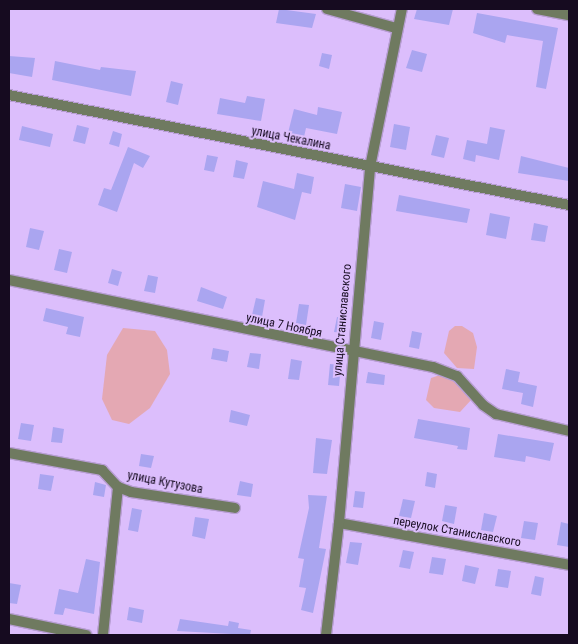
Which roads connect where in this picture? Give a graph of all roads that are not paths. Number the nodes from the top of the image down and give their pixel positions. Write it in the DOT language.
graph roads {
  1 [pos="328,9"];
  2 [pos="402,9"];
  3 [pos="537,9"];
  4 [pos="569,15"];
  5 [pos="396,28"];
  6 [pos="9,95"];
  7 [pos="370,168"];
  8 [pos="569,205"];
  9 [pos="9,280"];
  10 [pos="352,352"];
  11 [pos="569,431"];
  12 [pos="9,453"];
  13 [pos="118,487"];
  14 [pos="235,508"];
  15 [pos="339,523"];
  16 [pos="569,564"];
  17 [pos="9,619"];
  18 [pos="86,635"];
  19 [pos="102,635"];
  20 [pos="326,635"];
  1 -- 5 [label="street"];
  2 -- 5 [label="street, улица Станиславского"];
  3 -- 4 [label="street"];
  5 -- 7 [label="street, улица Станиславского"];
  6 -- 7 [label="street, улица Чекалина"];
  7 -- 8 [label="street, улица Чекалина"];
  7 -- 10 [label="street, улица Станиславского"];
  9 -- 10 [label="street, улица 7 Ноября"];
  10 -- 11 [label="street, улица 7 Ноября"];
  10 -- 15 [label="street, улица Станиславского"];
  12 -- 13 [label="street, улица Кутузова"];
  13 -- 14 [label="street, улица Кутузова"];
  13 -- 19 [label="street"];
  15 -- 16 [label="street, переулок Станиславского"];
  15 -- 20 [label="street, улица Станиславского"];
  17 -- 18 [label="street"];
}
